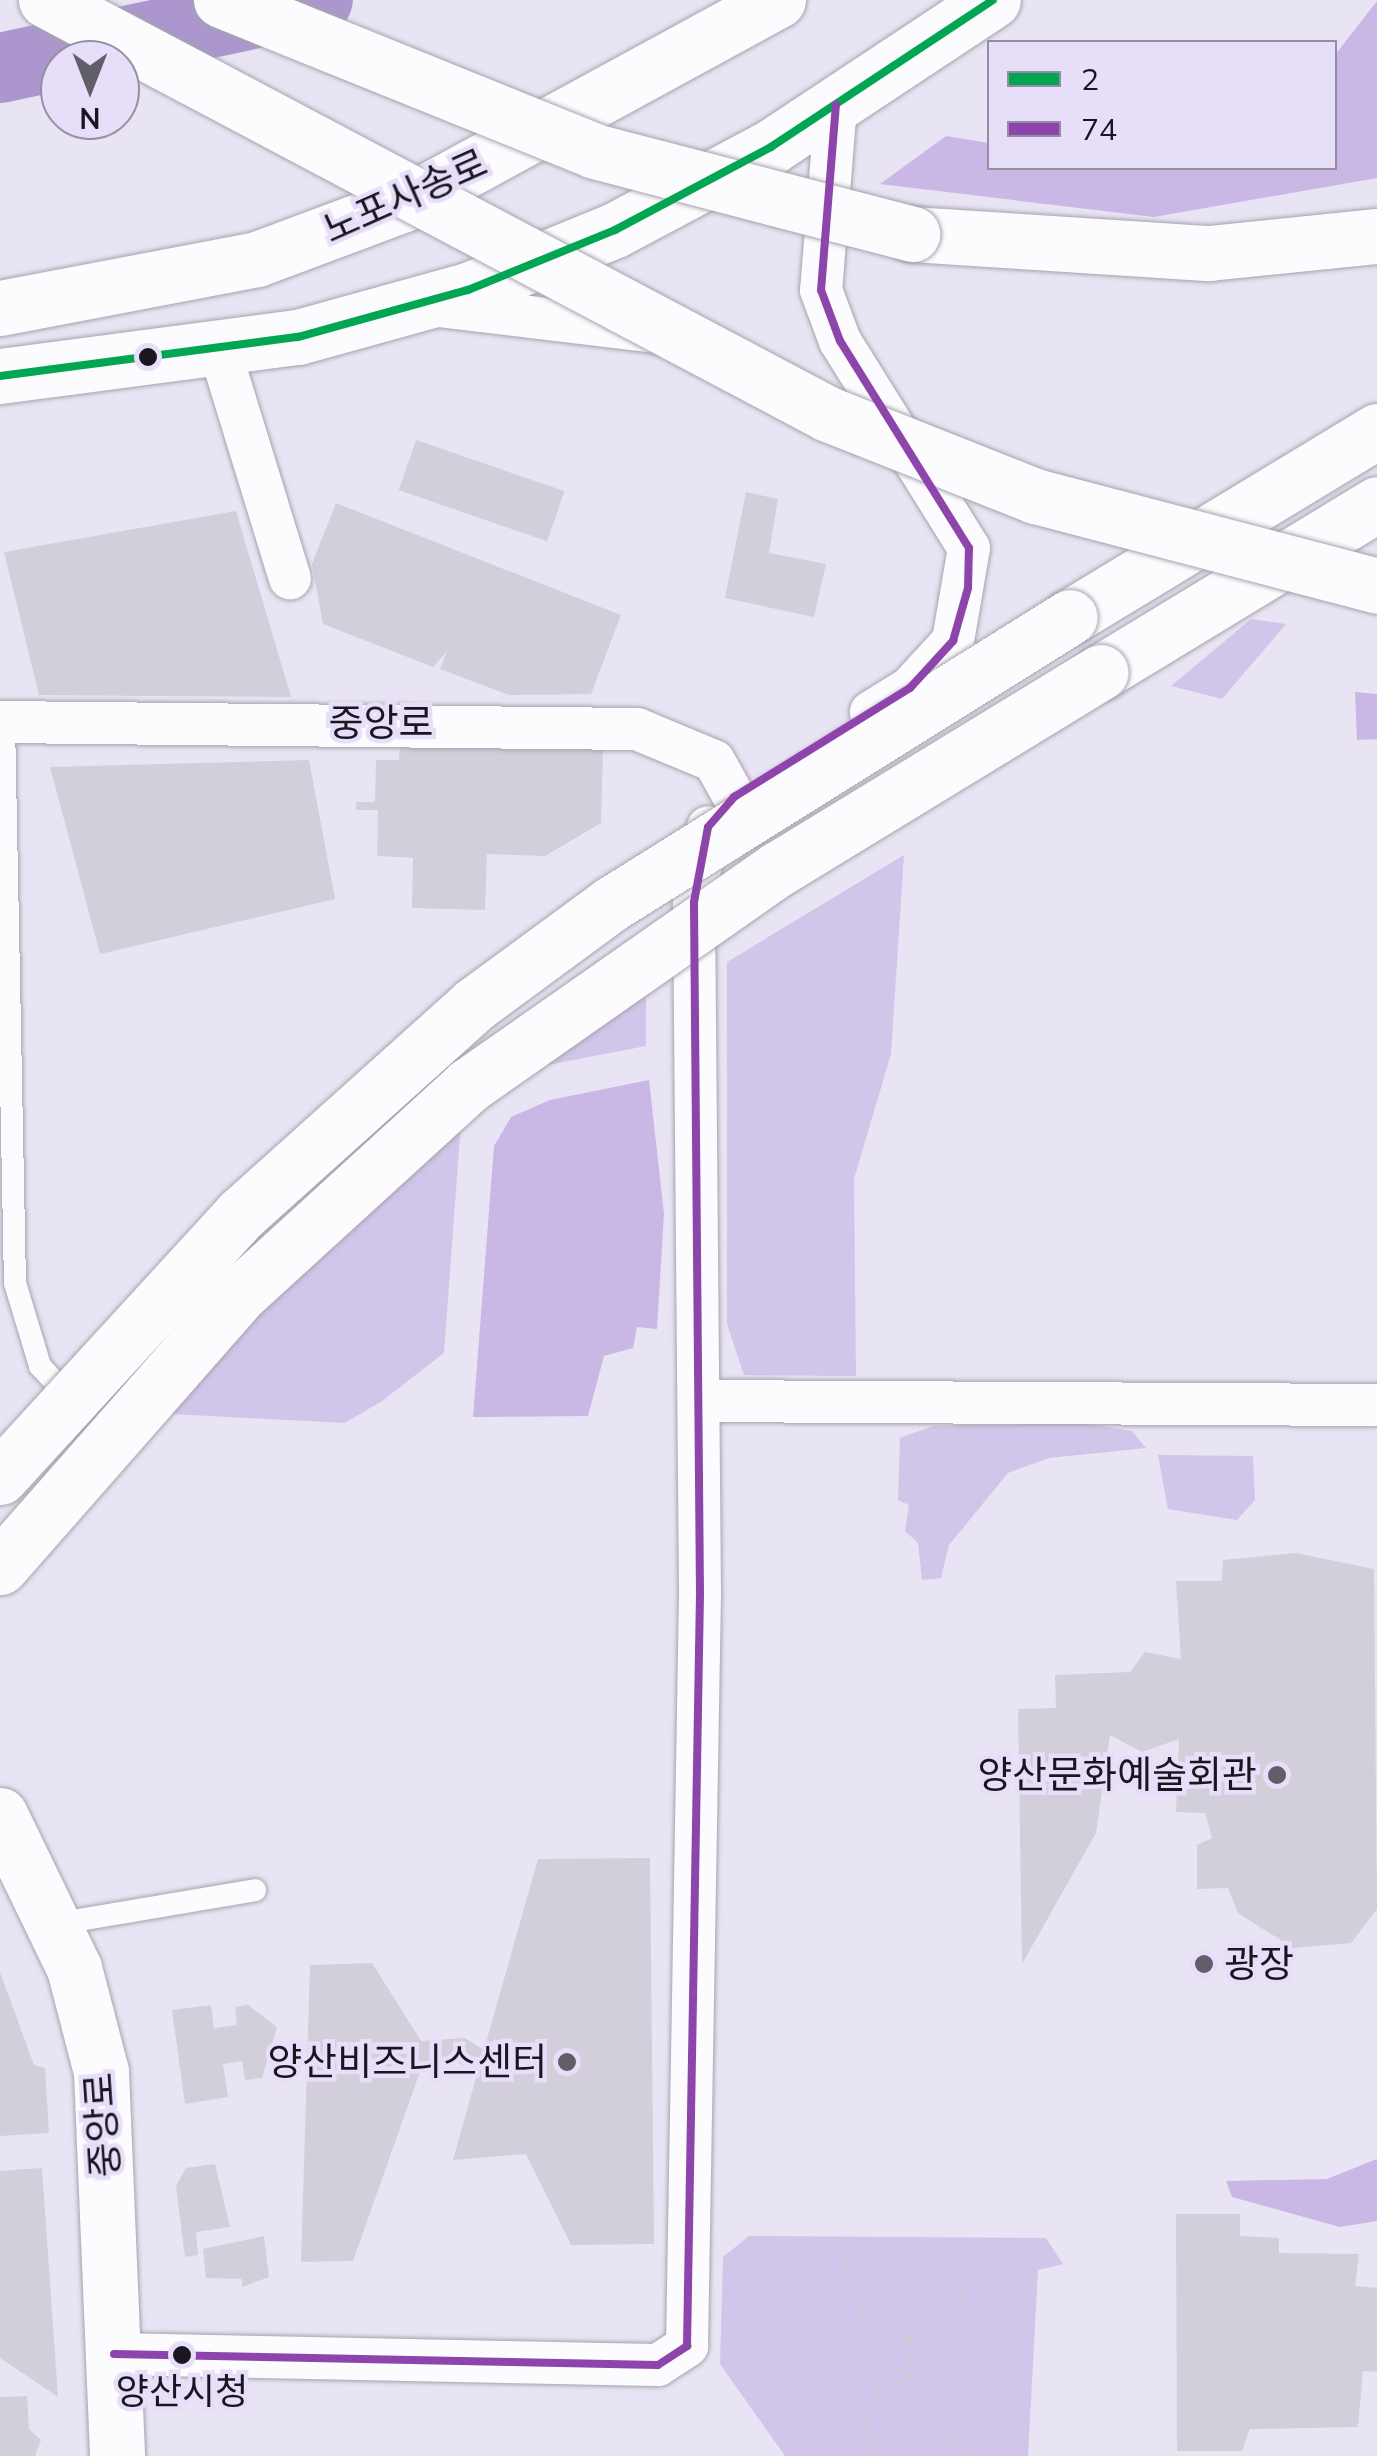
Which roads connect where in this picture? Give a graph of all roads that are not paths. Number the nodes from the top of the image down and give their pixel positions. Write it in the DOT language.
graph roads {
  1 [pos="46,0"];
  2 [pos="221,0"];
  3 [pos="778,0"];
  4 [pos="994,0"];
  5 [pos="836,104"];
  6 [pos="1377,236"];
  7 [pos="419,303"];
  8 [pos="0,308"];
  9 [pos="220,350"];
  10 [pos="0,376"];
  11 [pos="1377,431"];
  12 [pos="908,449"];
  13 [pos="1377,504"];
  14 [pos="290,578"];
  15 [pos="1377,586"];
  16 [pos="2,722"];
  17 [pos="734,797"];
  18 [pos="700,1401"];
  19 [pos="1377,1404"];
  20 [pos="98,1428"];
  21 [pos="0,1476"];
  22 [pos="0,1567"];
  23 [pos="0,1815"];
  24 [pos="255,1890"];
  25 [pos="55,1924"];
  26 [pos="114,2354"];
  27 [pos="117,2456"];
  1 -- 15 [label="main road, bridge"];
  2 -- 6 [label="main road, bridge"];
  3 -- 8 [label="main road, 노포사송로"];
  4 -- 5 [label="main road"];
  5 -- 7 [label="main road"];
  5 -- 12 [label="street"];
  7 -- 9 [label="main road"];
  7 -- 12 [label="street"];
  9 -- 10 [label="main road"];
  9 -- 14 [label="street"];
  11 -- 21 [label="main road, bridge"];
  12 -- 17 [label="street"];
  13 -- 22 [label="main road, bridge"];
  16 -- 17 [label="street, 중앙로"];
  16 -- 20 [label="lane"];
  17 -- 18 [label="street"];
  18 -- 19 [label="street"];
  18 -- 26 [label="street"];
  23 -- 25 [label="main road, 중앙로"];
  24 -- 25 [label="lane"];
  25 -- 26 [label="main road, 중앙로"];
  26 -- 27 [label="main road, 중앙로"];
}
